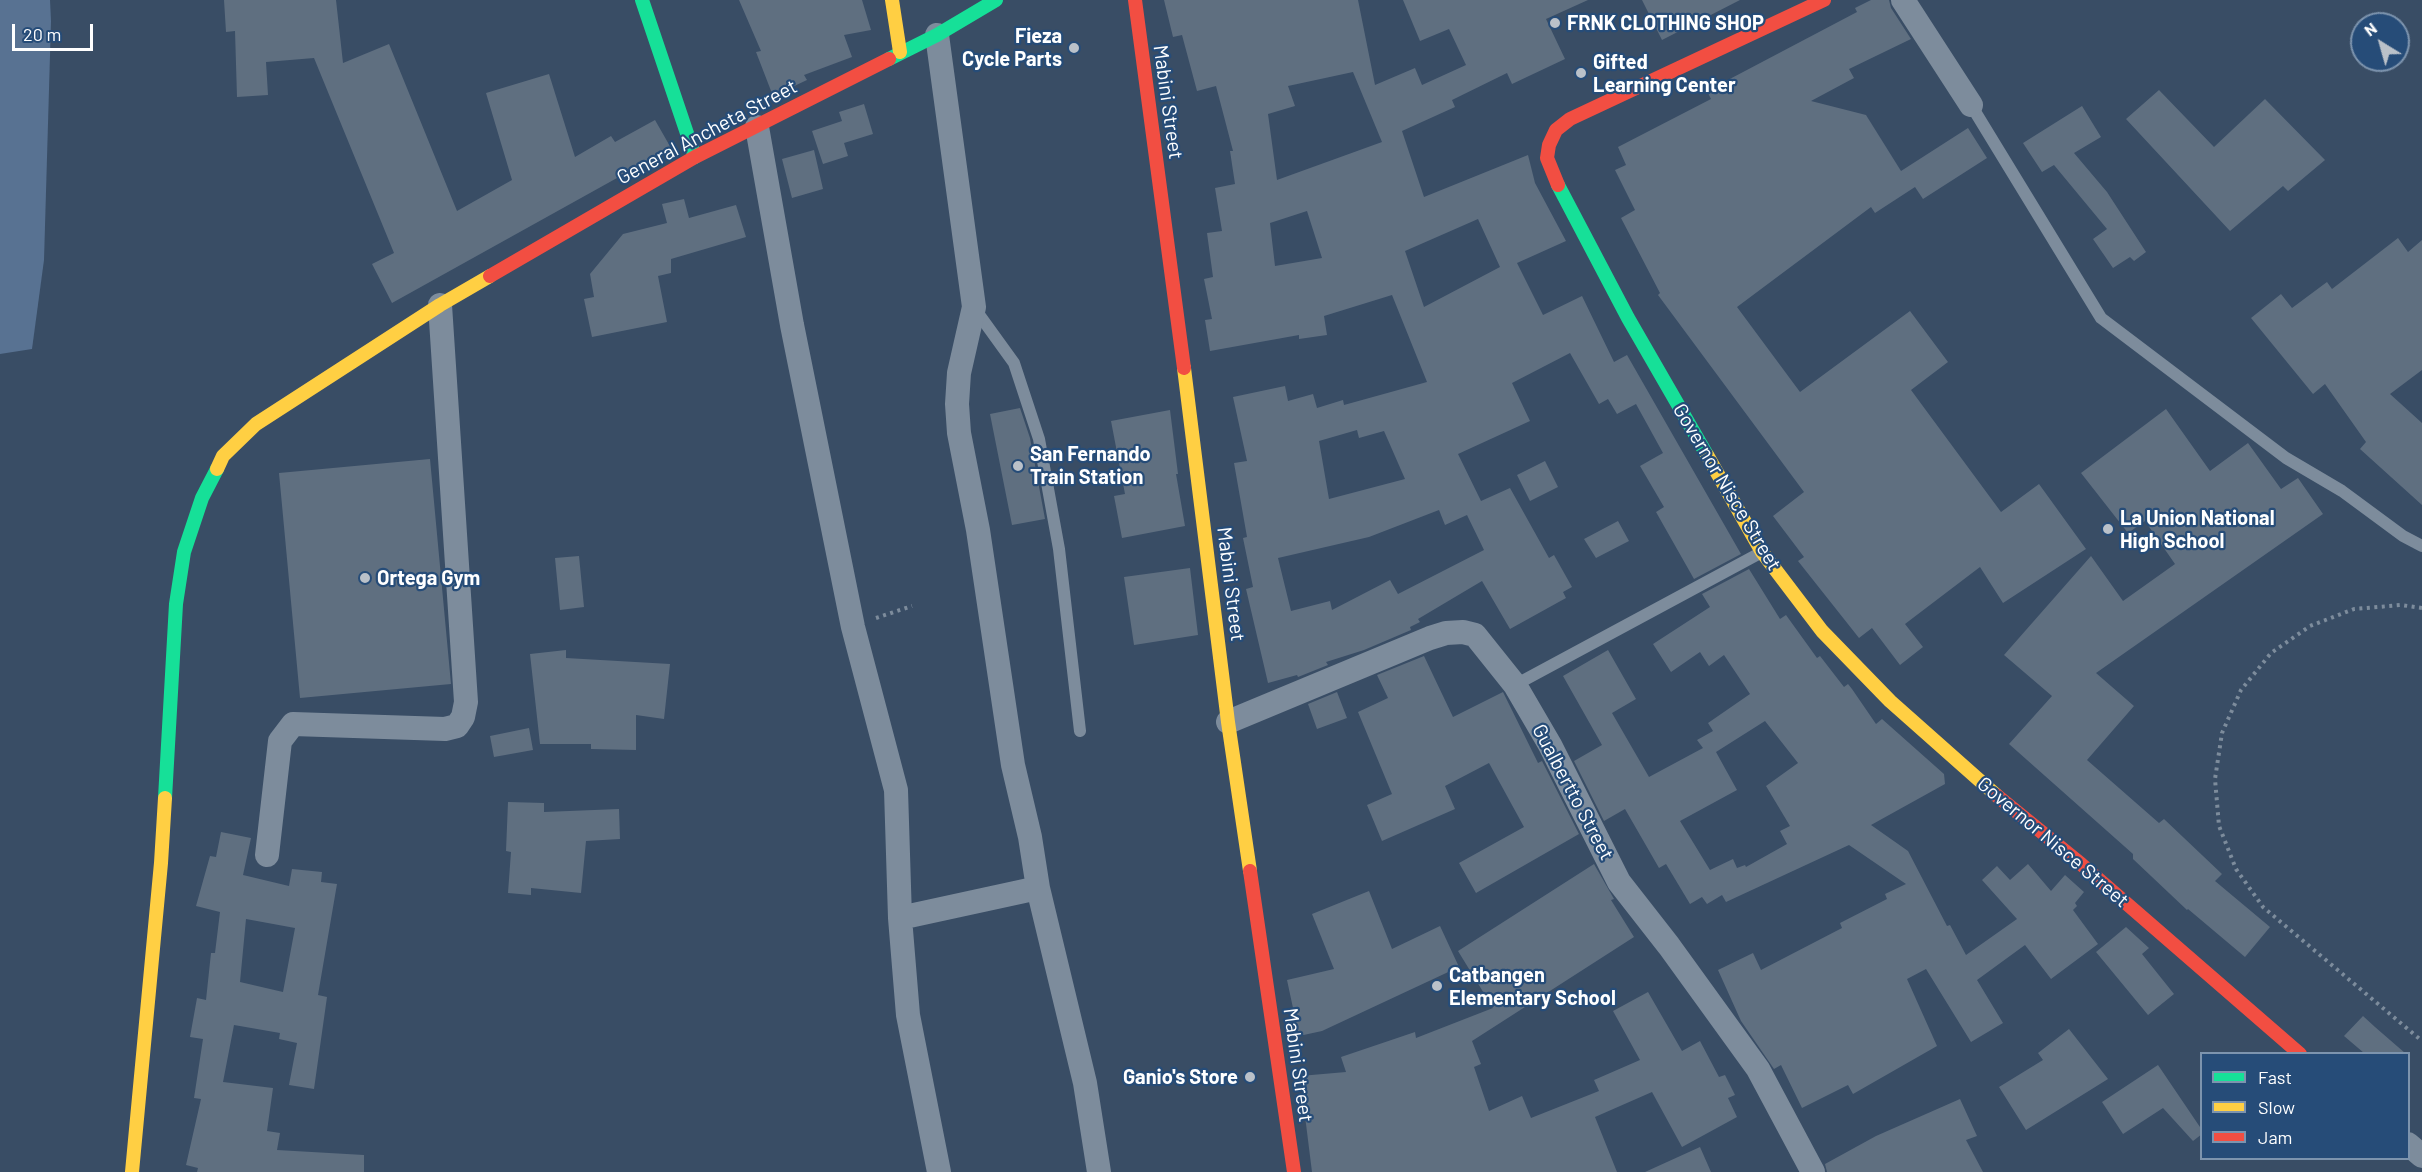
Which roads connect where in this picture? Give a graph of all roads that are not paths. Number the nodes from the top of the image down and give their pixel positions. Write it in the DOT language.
graph roads {
  1 [pos="642,0"];
  2 [pos="892,0"];
  3 [pos="996,0"];
  4 [pos="1135,0"];
  5 [pos="1824,0"];
  6 [pos="1903,0"];
  7 [pos="937,35"];
  8 [pos="900,52"];
  9 [pos="1971,105"];
  10 [pos="757,127"];
  11 [pos="695,157"];
  12 [pos="440,305"];
  13 [pos="974,307"];
  14 [pos="2422,546"];
  15 [pos="1762,552"];
  16 [pos="1515,685"];
  17 [pos="1228,722"];
  18 [pos="1080,731"];
  19 [pos="267,855"];
  20 [pos="1038,888"];
  21 [pos="900,918"];
  22 [pos="2299,1052"];
  23 [pos="2410,1145"];
  24 [pos="2422,1156"];
  25 [pos="932,1171"];
  26 [pos="132,1172"];
  27 [pos="1100,1172"];
  28 [pos="1294,1172"];
  29 [pos="1813,1172"];
  1 -- 11 [label="street"];
  2 -- 8 [label="street"];
  3 -- 7 [label="street, General Ancheta Street"];
  4 -- 17 [label="street, Mabini Street"];
  5 -- 15 [label="street, Governor Nisce Street"];
  6 -- 9 [label="street"];
  7 -- 8 [label="street, General Ancheta Street"];
  7 -- 13 [label="street"];
  8 -- 10 [label="street, General Ancheta Street"];
  9 -- 14 [label="lane"];
  10 -- 11 [label="street, General Ancheta Street"];
  10 -- 21 [label="street"];
  11 -- 12 [label="street, General Ancheta Street"];
  12 -- 19 [label="street"];
  12 -- 26 [label="street, General Ancheta Street"];
  13 -- 18 [label="lane"];
  13 -- 20 [label="street"];
  15 -- 16 [label="lane"];
  15 -- 22 [label="street, Governor Nisce Street"];
  16 -- 17 [label="street, Gualbertto Street"];
  16 -- 29 [label="street, Gualbertto Street"];
  17 -- 28 [label="street, Mabini Street"];
  20 -- 21 [label="street"];
  20 -- 27 [label="street"];
  21 -- 25 [label="street"];
  23 -- 24 [label="street"];
}
